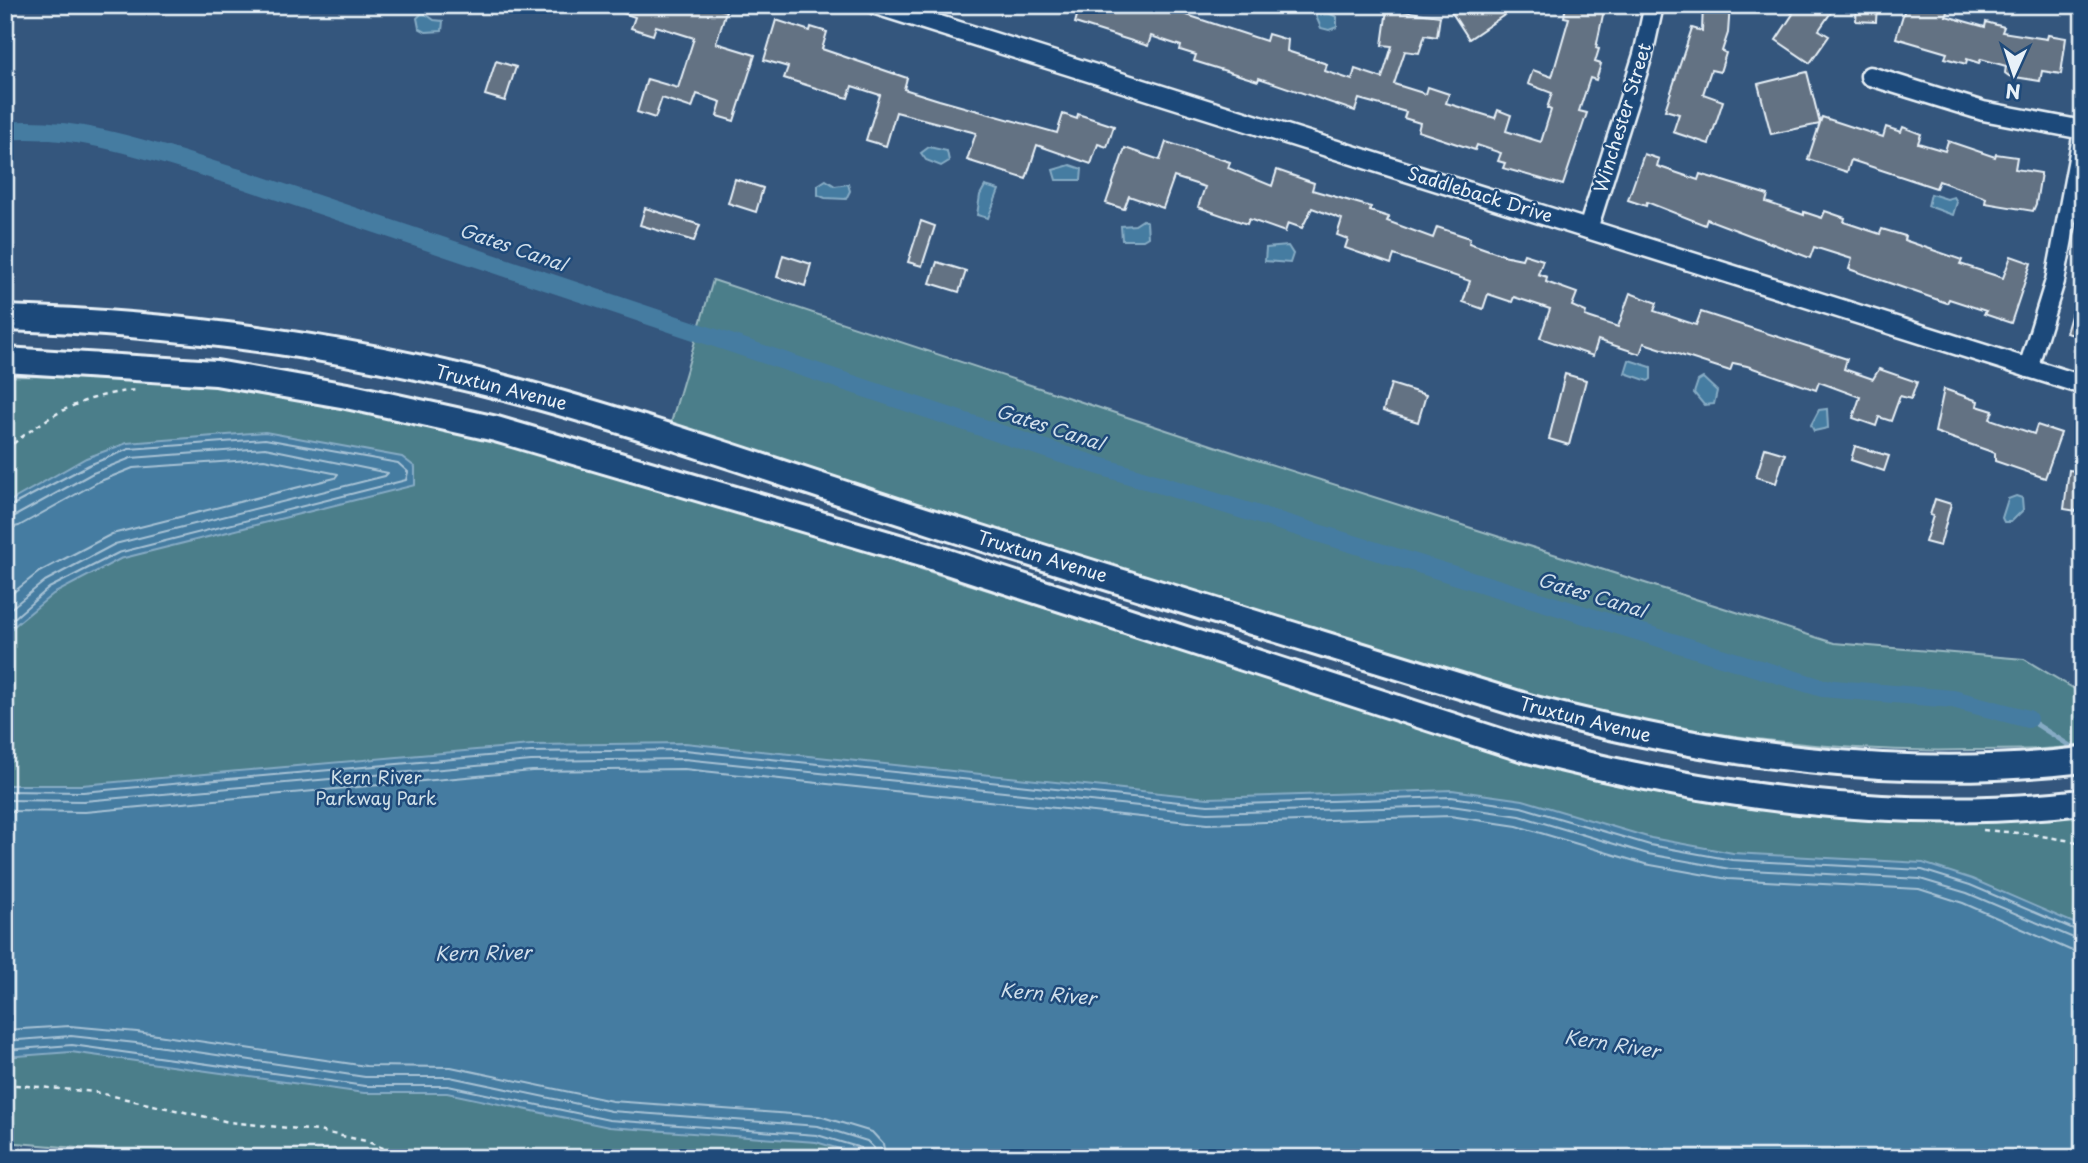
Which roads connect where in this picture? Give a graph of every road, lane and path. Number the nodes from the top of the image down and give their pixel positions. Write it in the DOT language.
graph roads {
  1 [pos="876,5"];
  2 [pos="1654,5"];
  3 [pos="1870,76"];
  4 [pos="2083,131"];
  5 [pos="1588,229"];
  6 [pos="5,318"];
  7 [pos="5,360"];
  8 [pos="2028,368"];
  9 [pos="2083,385"];
  10 [pos="2083,760"];
  11 [pos="2083,802"];
  12 [pos="5,1084"];
  13 [pos="407,1158"];
  1 -- 5 [label="street, Saddleback Drive"];
  2 -- 5 [label="street, Winchester Street"];
  3 -- 4 [label="street"];
  4 -- 8 [label="street"];
  5 -- 8 [label="street, Saddleback Drive"];
  6 -- 10 [label="main road, Truxtun Avenue"];
  7 -- 11 [label="main road, Truxtun Avenue"];
  8 -- 9 [label="street, Saddleback Drive"];
  12 -- 13 [label="path"];
}
